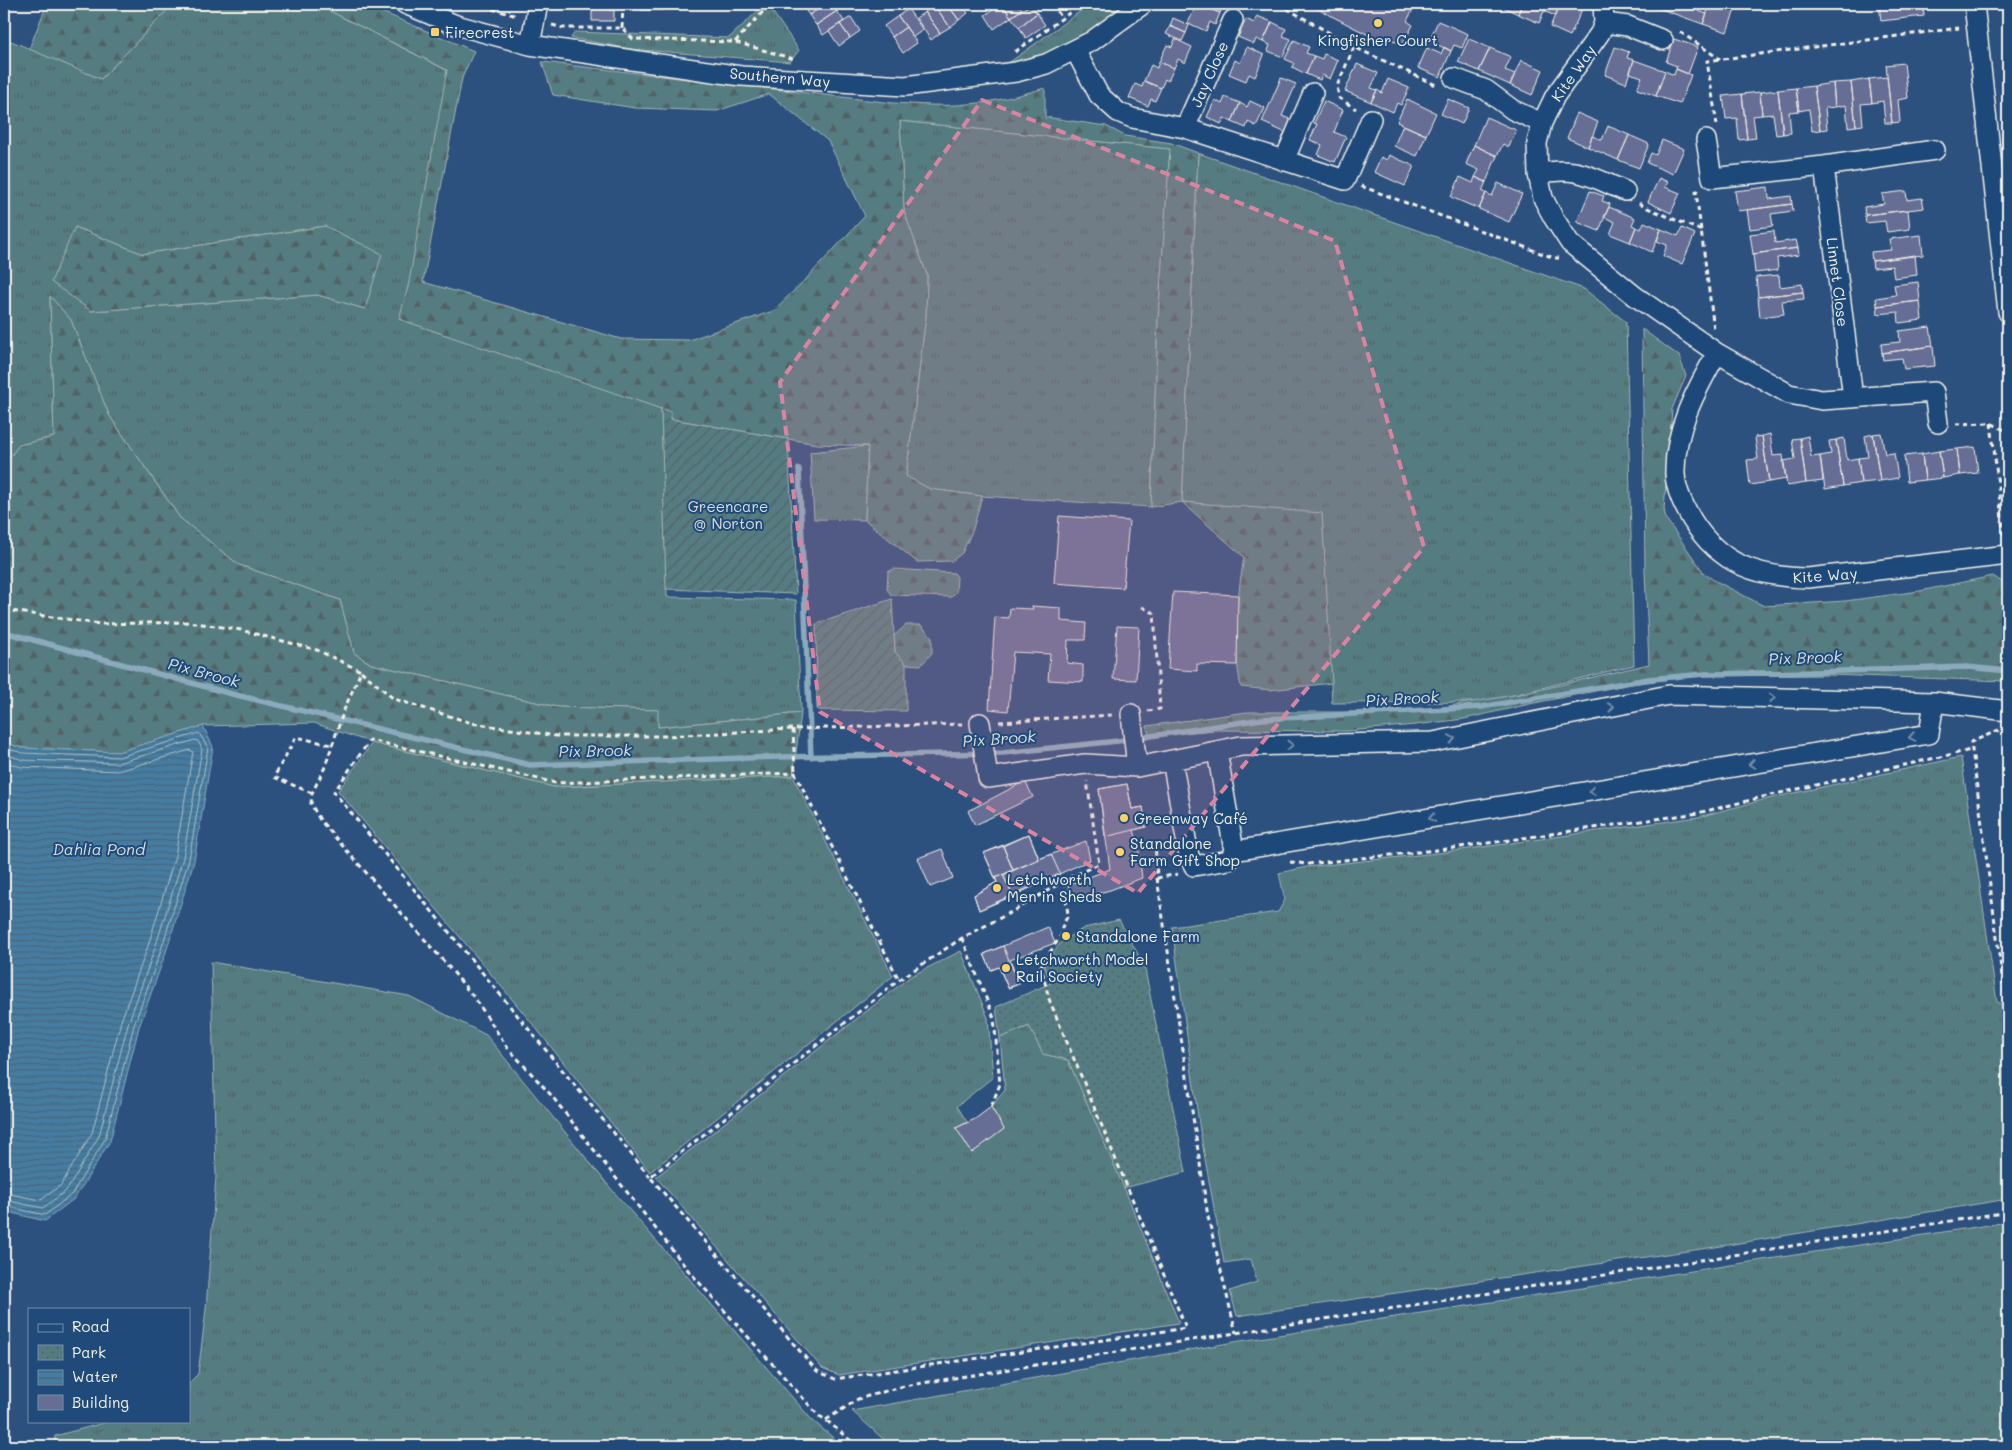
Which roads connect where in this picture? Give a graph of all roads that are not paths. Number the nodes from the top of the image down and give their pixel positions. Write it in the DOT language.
graph roads {
  1 [pos="405,4"];
  2 [pos="1143,4"];
  3 [pos="1603,4"];
  4 [pos="1974,4"];
  5 [pos="536,12"];
  6 [pos="1233,20"];
  7 [pos="1604,23"];
  8 [pos="1663,40"];
  9 [pos="530,45"];
  10 [pos="1075,50"];
  11 [pos="1454,78"];
  12 [pos="1313,93"];
  13 [pos="1371,119"];
  14 [pos="1542,123"];
  15 [pos="1185,128"];
  16 [pos="1706,140"];
  17 [pos="1935,150"];
  18 [pos="1284,161"];
  19 [pos="1824,166"];
  20 [pos="1538,174"];
  21 [pos="1625,190"];
  22 [pos="2008,312"];
  23 [pos="1717,353"];
  24 [pos="1853,398"];
  25 [pos="1938,423"];
  26 [pos="2007,555"];
  27 [pos="1934,702"];
  28 [pos="1131,714"];
  29 [pos="2008,718"];
  30 [pos="980,723"];
  31 [pos="1217,751"];
  32 [pos="1172,760"];
  33 [pos="1137,767"];
  34 [pos="1234,851"];
  1 -- 9 [label="street, Southern Way"];
  2 -- 10 [label="street, Southern Way"];
  3 -- 7 [label="street"];
  4 -- 22 [label="street"];
  5 -- 9 [label="street"];
  6 -- 15 [label="street, Jay Close"];
  7 -- 8 [label="street"];
  7 -- 14 [label="street, Kite Way"];
  9 -- 10 [label="street, Southern Way"];
  10 -- 15 [label="street"];
  11 -- 14 [label="street"];
  12 -- 18 [label="street"];
  13 -- 18 [label="street"];
  14 -- 20 [label="street, Kite Way"];
  15 -- 18 [label="street"];
  16 -- 19 [label="street"];
  17 -- 19 [label="street"];
  19 -- 24 [label="street, Linnet Close"];
  20 -- 21 [label="street"];
  20 -- 23 [label="street, Kite Way"];
  23 -- 24 [label="street, Kite Way"];
  23 -- 26 [label="street, Kite Way"];
  24 -- 25 [label="street, Kite Way"];
  27 -- 29 [label="street"];
  31 -- 27 [label="street, one-way"];
  27 -- 34 [label="street, one-way"];
  28 -- 33 [label="street"];
  30 -- 33 [label="street"];
  31 -- 32 [label="street"];
  31 -- 34 [label="street"];
  32 -- 33 [label="street"];
  32 -- 34 [label="street"];
}
